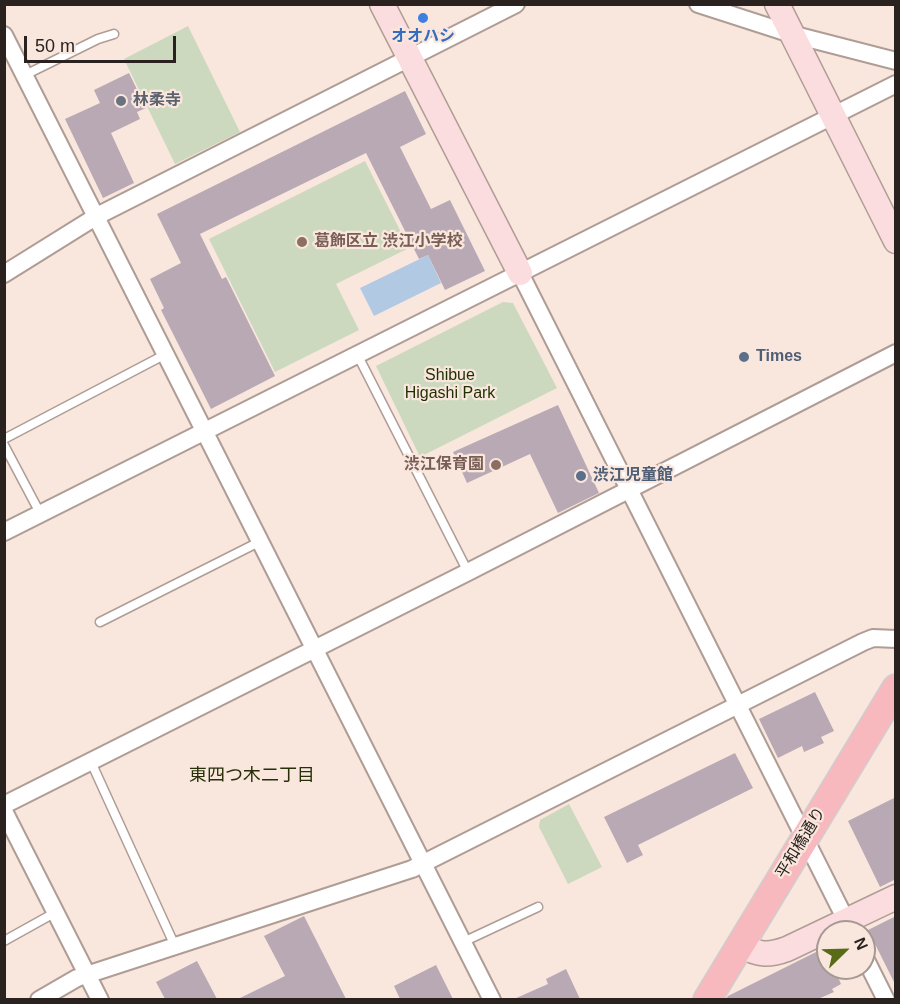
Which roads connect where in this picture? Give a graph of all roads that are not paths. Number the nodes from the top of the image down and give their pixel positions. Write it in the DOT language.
graph roads {
  1 [pos="382,4"];
  2 [pos="516,4"];
  3 [pos="698,4"];
  4 [pos="777,4"];
  5 [pos="114,33"];
  6 [pos="791,34"];
  7 [pos="4,35"];
  8 [pos="409,58"];
  9 [pos="896,61"];
  10 [pos="25,75"];
  11 [pos="896,84"];
  12 [pos="832,116"];
  13 [pos="97,216"];
  14 [pos="896,241"];
  15 [pos="520,273"];
  16 [pos="4,274"];
  17 [pos="896,353"];
  18 [pos="166,354"];
  19 [pos="357,354"];
  20 [pos="205,431"];
  21 [pos="4,439"];
  22 [pos="4,445"];
  23 [pos="629,490"];
  24 [pos="40,513"];
  25 [pos="4,531"];
  26 [pos="261,541"];
  27 [pos="468,572"];
  28 [pos="100,622"];
  29 [pos="896,639"];
  30 [pos="315,650"];
  31 [pos="896,688"];
  32 [pos="738,705"];
  33 [pos="91,762"];
  34 [pos="4,805"];
  35 [pos="4,811"];
  36 [pos="804,837"];
  37 [pos="424,863"];
  38 [pos="896,897"];
  39 [pos="538,907"];
  40 [pos="56,912"];
  41 [pos="846,920"];
  42 [pos="860,920"];
  43 [pos="816,939"];
  44 [pos="4,941"];
  45 [pos="463,942"];
  46 [pos="740,945"];
  47 [pos="175,946"];
  48 [pos="87,975"];
  49 [pos="876,979"];
  50 [pos="39,999"];
  51 [pos="100,999"];
  52 [pos="492,999"];
  53 [pos="707,999"];
  54 [pos="886,999"];
  1 -- 8 [label="street"];
  2 -- 8 [label="street"];
  3 -- 6 [label="street"];
  4 -- 6 [label="street"];
  5 -- 10 [label="lane"];
  6 -- 9 [label="street"];
  6 -- 12 [label="street"];
  7 -- 10 [label="street"];
  8 -- 13 [label="street"];
  8 -- 15 [label="street"];
  10 -- 13 [label="street"];
  11 -- 12 [label="street"];
  12 -- 14 [label="street"];
  12 -- 15 [label="street"];
  13 -- 16 [label="street"];
  13 -- 18 [label="street"];
  15 -- 19 [label="street"];
  15 -- 23 [label="street"];
  17 -- 23 [label="street"];
  18 -- 20 [label="street"];
  18 -- 21 [label="lane"];
  19 -- 20 [label="street"];
  19 -- 27 [label="lane"];
  20 -- 24 [label="street"];
  20 -- 26 [label="street"];
  22 -- 24 [label="lane"];
  23 -- 27 [label="street"];
  23 -- 32 [label="street"];
  24 -- 25 [label="street"];
  26 -- 28 [label="lane"];
  26 -- 30 [label="street"];
  27 -- 30 [label="street"];
  29 -- 32 [label="street"];
  30 -- 33 [label="street"];
  30 -- 37 [label="street"];
  31 -- 36 [label="main road, 平和橋通り"];
  32 -- 36 [label="street"];
  32 -- 37 [label="street"];
  33 -- 34 [label="street"];
  33 -- 47 [label="lane"];
  35 -- 40 [label="street"];
  36 -- 41 [label="street"];
  36 -- 46 [label="main road, 平和橋通り"];
  37 -- 45 [label="street"];
  37 -- 47 [label="street"];
  38 -- 42 [label="street"];
  39 -- 45 [label="lane"];
  40 -- 44 [label="lane"];
  40 -- 48 [label="street"];
  43 -- 46 [label="street"];
  45 -- 52 [label="street"];
  46 -- 53 [label="main road, 平和橋通り"];
  47 -- 48 [label="street"];
  48 -- 50 [label="street"];
  48 -- 51 [label="street"];
  49 -- 54 [label="street"];
}
